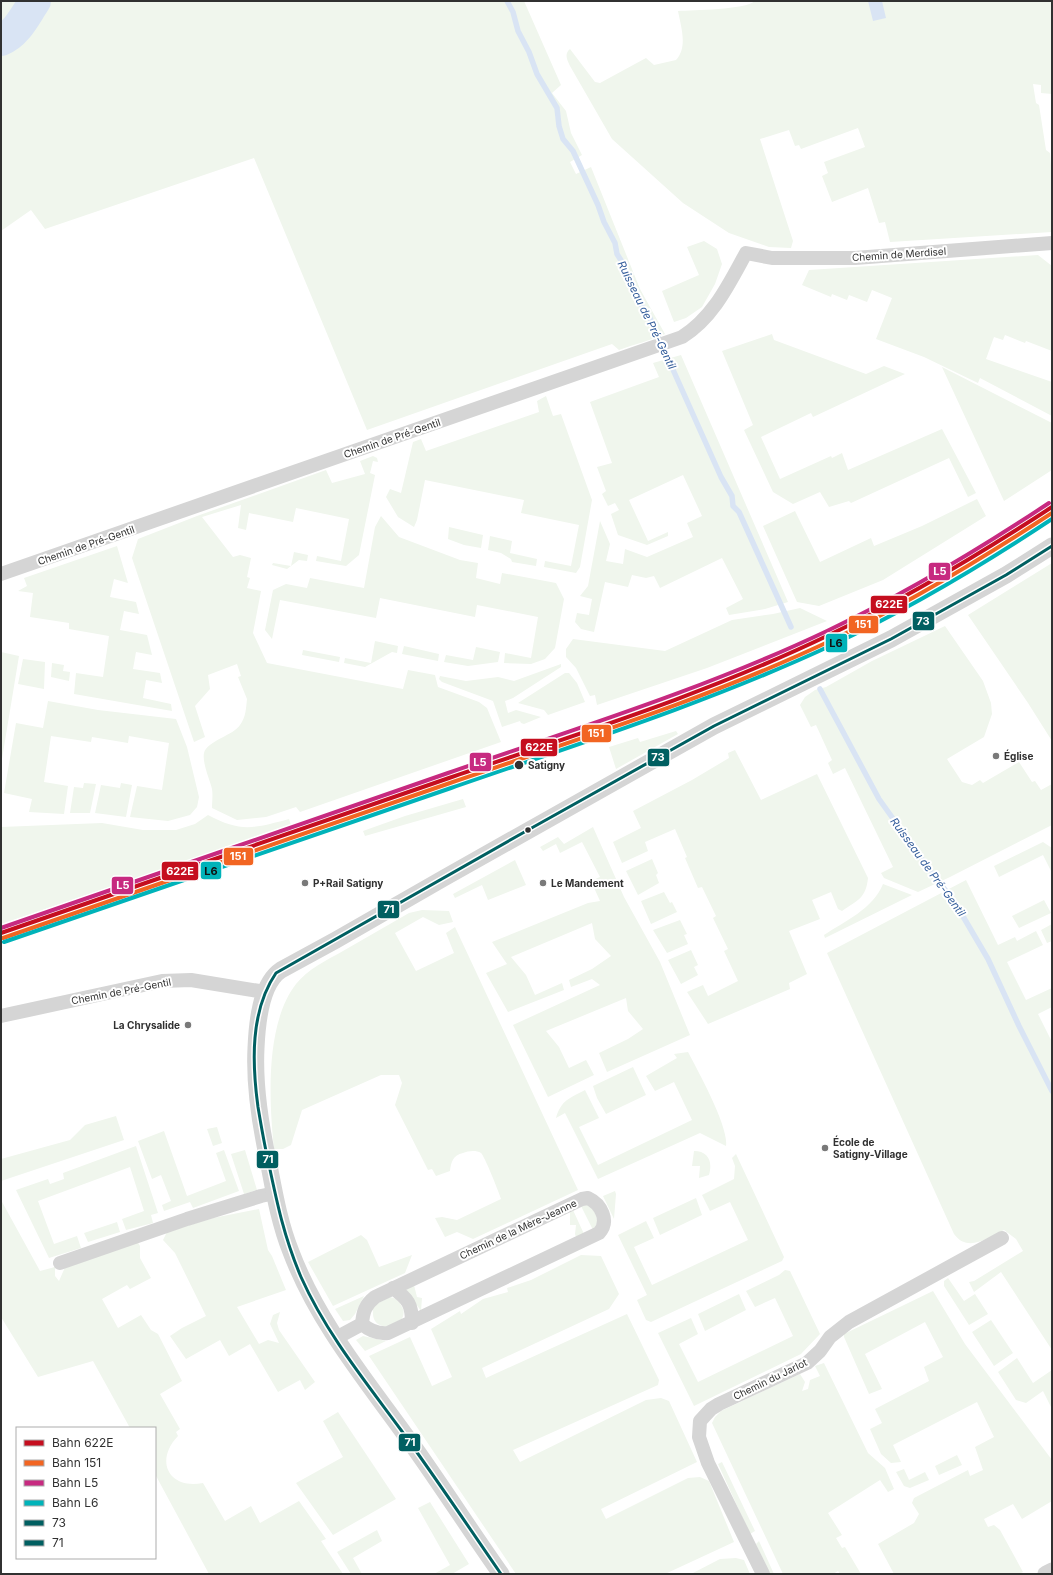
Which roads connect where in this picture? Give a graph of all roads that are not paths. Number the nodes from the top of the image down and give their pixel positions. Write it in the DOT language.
graph roads {
  1 [pos="1052,243"];
  2 [pos="746,253"];
  3 [pos="1052,546"];
  4 [pos="1,574"];
  5 [pos="265,992"];
  6 [pos="1,1016"];
  7 [pos="275,1193"];
  8 [pos="1002,1238"];
  9 [pos="60,1263"];
  10 [pos="393,1288"];
  11 [pos="412,1323"];
  12 [pos="362,1324"];
  13 [pos="336,1338"];
  14 [pos="1052,1571"];
  15 [pos="501,1574"];
  16 [pos="762,1574"];
  17 [pos="1046,1574"];
  1 -- 2 [label="street, Chemin de Merdisel"];
  2 -- 4 [label="street, Chemin de Pré-Gentil"];
  3 -- 5 [label="street"];
  5 -- 6 [label="street, Chemin de Pré-Gentil"];
  5 -- 7 [label="street"];
  7 -- 9 [label="street"];
  7 -- 13 [label="street"];
  8 -- 16 [label="street, Chemin du Jarlot"];
  10 -- 11 [label="street"];
  10 -- 11 [label="street, Chemin de la Mère-Jeanne"];
  10 -- 12 [label="street, Chemin de la Mère-Jeanne"];
  11 -- 12 [label="street, Chemin de la Mère-Jeanne"];
  12 -- 13 [label="street"];
  13 -- 15 [label="street"];
  14 -- 17 [label="street"];
}
